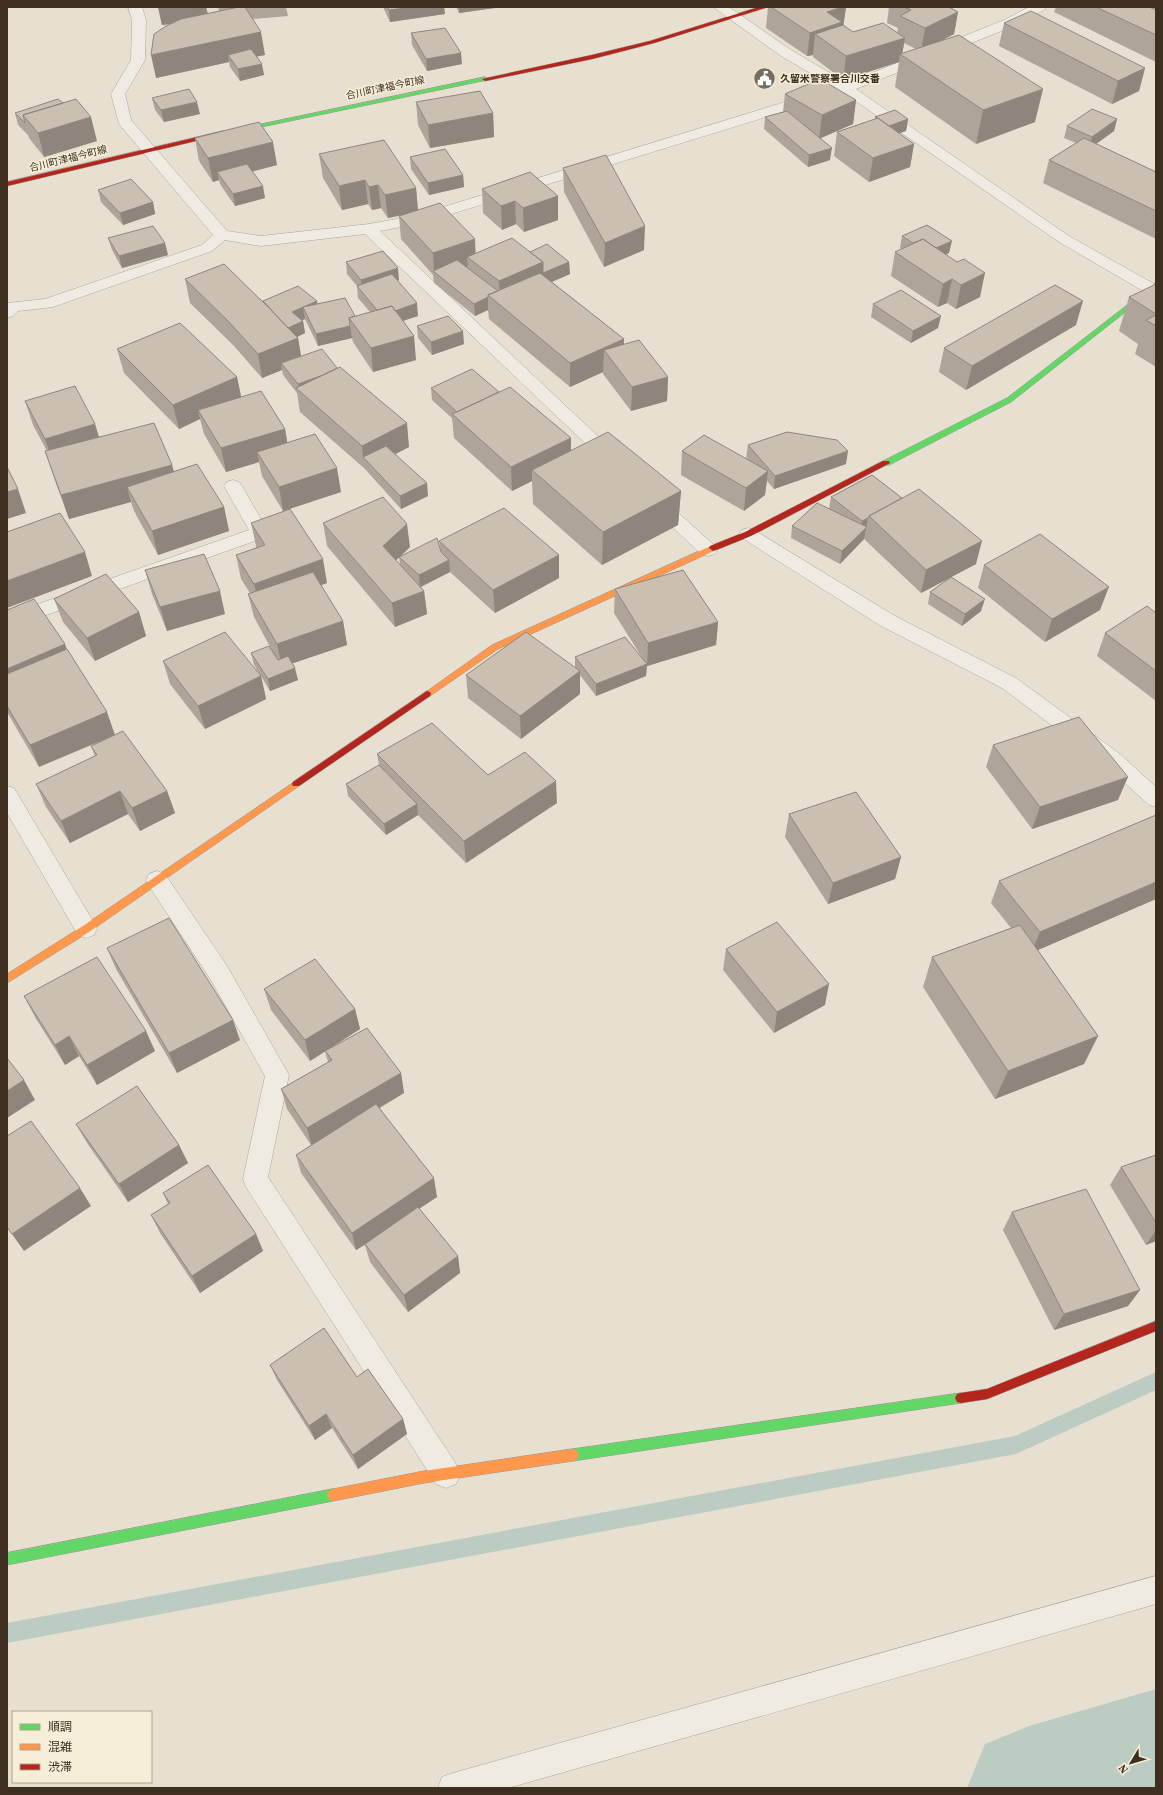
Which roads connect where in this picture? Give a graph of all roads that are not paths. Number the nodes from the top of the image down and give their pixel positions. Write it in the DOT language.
graph roads {
  1 [pos="135,7"];
  2 [pos="720,7"];
  3 [pos="765,7"];
  4 [pos="1039,7"];
  5 [pos="735,18"];
  6 [pos="846,88"];
  7 [pos="149,149"];
  8 [pos="7,184"];
  9 [pos="369,229"];
  10 [pos="222,235"];
  11 [pos="1154,289"];
  12 [pos="9,307"];
  13 [pos="627,474"];
  14 [pos="233,486"];
  15 [pos="645,490"];
  16 [pos="748,534"];
  17 [pos="708,550"];
  18 [pos="7,622"];
  19 [pos="7,794"];
  20 [pos="1156,799"];
  21 [pos="157,880"];
  22 [pos="86,929"];
  23 [pos="7,979"];
  24 [pos="1156,1326"];
  25 [pos="446,1474"];
  26 [pos="7,1558"];
  27 [pos="1156,1590"];
  28 [pos="453,1788"];
  1 -- 7 [label="street"];
  2 -- 5 [label="street"];
  3 -- 5 [label="street, 合川町津福今町線"];
  4 -- 6 [label="street"];
  5 -- 6 [label="street"];
  5 -- 7 [label="street, 合川町津福今町線"];
  6 -- 9 [label="street"];
  6 -- 11 [label="street"];
  7 -- 8 [label="street, 合川町津福今町線"];
  7 -- 10 [label="street"];
  9 -- 10 [label="street"];
  9 -- 13 [label="street"];
  10 -- 12 [label="street"];
  11 -- 16 [label="street"];
  14 -- 18 [label="street"];
  15 -- 17 [label="street"];
  16 -- 17 [label="street"];
  16 -- 20 [label="street"];
  17 -- 21 [label="street"];
  19 -- 22 [label="street"];
  21 -- 22 [label="street"];
  21 -- 25 [label="street"];
  22 -- 23 [label="street"];
  24 -- 25 [label="street"];
  25 -- 26 [label="street"];
  27 -- 28 [label="street"];
}
